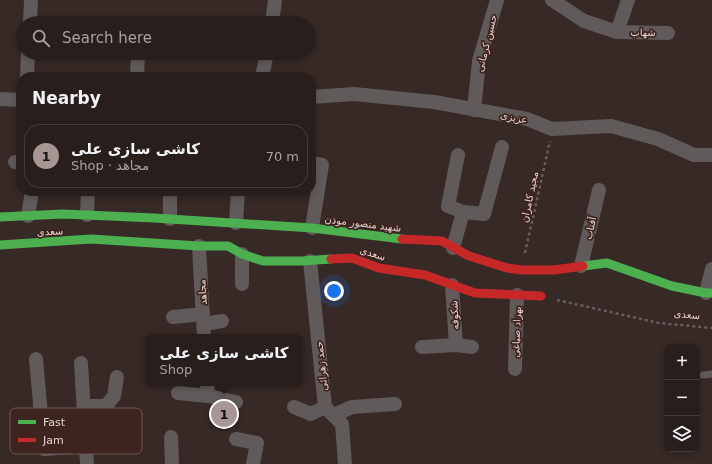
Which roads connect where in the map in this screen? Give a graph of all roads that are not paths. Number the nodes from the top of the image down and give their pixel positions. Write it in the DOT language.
graph roads {
  1 [pos="31,0"];
  2 [pos="274,0"];
  3 [pos="498,0"];
  4 [pos="552,0"];
  5 [pos="628,0"];
  6 [pos="30,16"];
  7 [pos="273,16"];
  8 [pos="617,32"];
  9 [pos="668,33"];
  10 [pos="28,60"];
  11 [pos="138,60"];
  12 [pos="266,60"];
  13 [pos="27,72"];
  14 [pos="137,72"];
  15 [pos="263,72"];
  16 [pos="316,97"];
  17 [pos="0,99"];
  18 [pos="16,100"];
  19 [pos="474,110"];
  20 [pos="502,147"];
  21 [pos="458,156"];
  22 [pos="712,156"];
  23 [pos="316,164"];
  24 [pos="599,190"];
  25 [pos="31,196"];
  26 [pos="88,196"];
  27 [pos="170,196"];
  28 [pos="238,196"];
  29 [pos="463,212"];
  30 [pos="87,215"];
  31 [pos="28,216"];
  32 [pos="0,217"];
  33 [pos="170,219"];
  34 [pos="236,222"];
  35 [pos="312,228"];
  36 [pos="0,245"];
  37 [pos="199,246"];
  38 [pos="454,248"];
  39 [pos="242,254"];
  40 [pos="310,261"];
  41 [pos="581,266"];
  42 [pos="712,269"];
  43 [pos="242,284"];
  44 [pos="452,285"];
  45 [pos="709,293"];
  46 [pos="517,295"];
  47 [pos="541,296"];
  48 [pos="173,317"];
  49 [pos="222,322"];
  50 [pos="204,325"];
  51 [pos="456,345"];
  52 [pos="422,347"];
  53 [pos="472,347"];
  54 [pos="36,359"];
  55 [pos="81,363"];
  56 [pos="514,369"];
  57 [pos="712,374"];
  58 [pos="703,375"];
  59 [pos="117,377"];
  60 [pos="208,390"];
  61 [pos="178,393"];
  62 [pos="236,402"];
  63 [pos="395,404"];
  64 [pos="84,406"];
  65 [pos="294,407"];
  66 [pos="40,408"];
  67 [pos="329,411"];
  68 [pos="171,437"];
  69 [pos="236,439"];
  70 [pos="86,454"];
  71 [pos="87,464"];
  72 [pos="172,464"];
  73 [pos="253,464"];
  74 [pos="345,464"];
  1 -- 6 [label="street"];
  2 -- 7 [label="street"];
  3 -- 19 [label="street, حسین کرمانی"];
  4 -- 8 [label="street"];
  5 -- 8 [label="street"];
  8 -- 9 [label="street, شهاب"];
  10 -- 13 [label="street"];
  11 -- 14 [label="street"];
  12 -- 15 [label="street"];
  16 -- 19 [label="street, عزیزی"];
  17 -- 18 [label="street"];
  19 -- 22 [label="street, عزیزی"];
  20 -- 29 [label="street"];
  21 -- 29 [label="street"];
  23 -- 35 [label="street"];
  24 -- 41 [label="street, آفتاب"];
  25 -- 31 [label="street"];
  26 -- 30 [label="street"];
  27 -- 33 [label="street"];
  28 -- 34 [label="street"];
  29 -- 38 [label="street"];
  30 -- 31 [label="street, شهید منصور موذن"];
  30 -- 33 [label="street, شهید منصور موذن"];
  31 -- 32 [label="street, شهید منصور موذن"];
  33 -- 34 [label="street, شهید منصور موذن"];
  34 -- 35 [label="street, شهید منصور موذن"];
  35 -- 38 [label="street, شهید منصور موذن"];
  36 -- 37 [label="street, سعدی"];
  37 -- 39 [label="street, سعدی"];
  37 -- 50 [label="street, مجاهد"];
  38 -- 41 [label="street, شهید منصور موذن"];
  39 -- 40 [label="street, سعدی"];
  39 -- 43 [label="street"];
  40 -- 44 [label="street, سعدی"];
  40 -- 67 [label="street, حمد زهرائی"];
  41 -- 45 [label="street, شهید منصور موذن"];
  42 -- 45 [label="street"];
  44 -- 46 [label="street, سعدی"];
  44 -- 51 [label="street, شکوفه"];
  46 -- 47 [label="street, سعدی"];
  46 -- 56 [label="street, بهزاد صباغی"];
  48 -- 50 [label="street"];
  49 -- 50 [label="street"];
  51 -- 52 [label="street"];
  51 -- 53 [label="street"];
  54 -- 66 [label="street"];
  55 -- 64 [label="street"];
  57 -- 58 [label="lane"];
  59 -- 64 [label="street"];
  60 -- 61 [label="street"];
  60 -- 62 [label="street"];
  63 -- 67 [label="street"];
  65 -- 67 [label="street"];
  67 -- 74 [label="street, حمد زهرائی"];
  68 -- 72 [label="street"];
  69 -- 73 [label="street"];
  70 -- 71 [label="street"];
}
